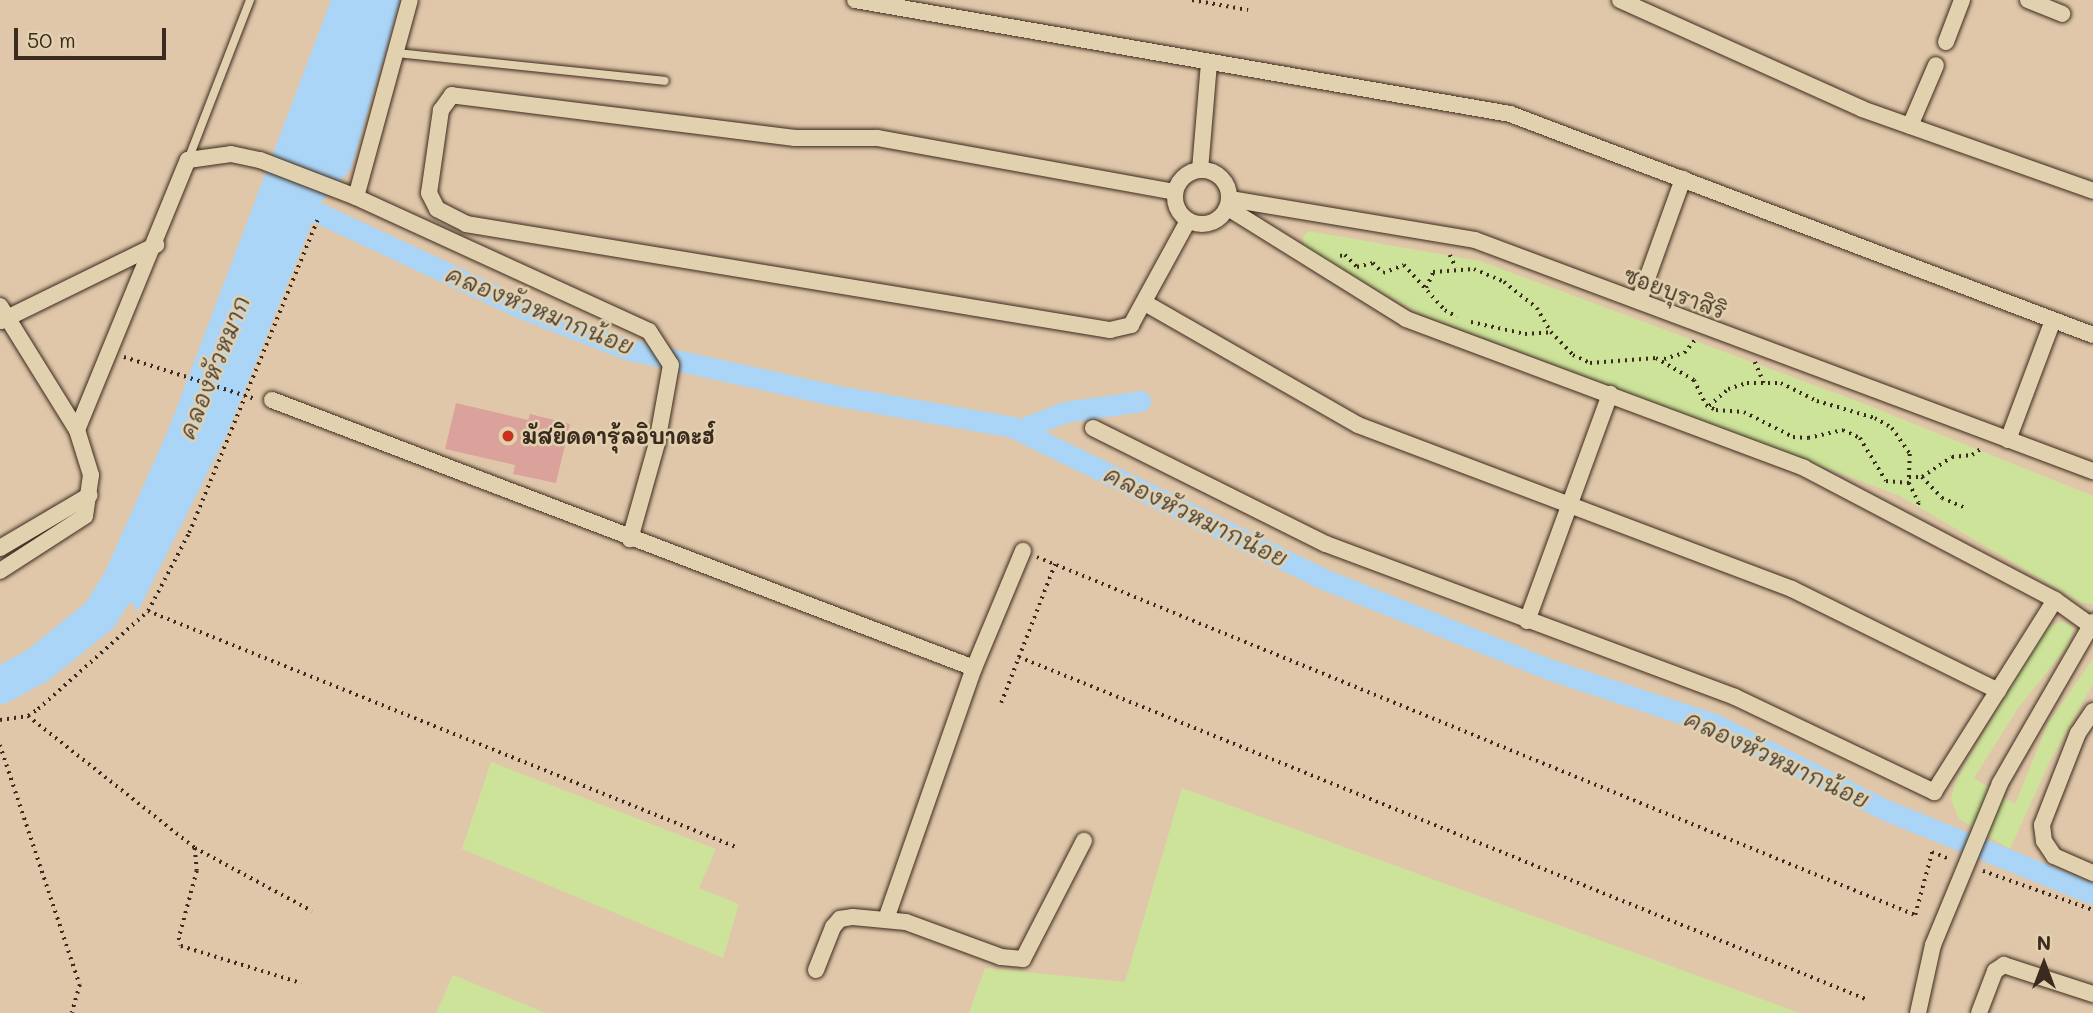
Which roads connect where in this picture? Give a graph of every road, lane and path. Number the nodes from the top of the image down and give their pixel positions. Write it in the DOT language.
graph roads {
  1 [pos="250,0"];
  2 [pos="411,0"];
  3 [pos="855,0"];
  4 [pos="1192,0"];
  5 [pos="1620,0"];
  6 [pos="1962,0"];
  7 [pos="2028,0"];
  8 [pos="1248,10"];
  9 [pos="2062,14"];
  10 [pos="1946,42"];
  11 [pos="397,53"];
  12 [pos="1209,62"];
  13 [pos="1937,65"];
  14 [pos="665,81"];
  15 [pos="1910,126"];
  16 [pos="188,160"];
  17 [pos="1200,170"];
  18 [pos="1683,179"];
  19 [pos="2093,191"];
  20 [pos="1175,192"];
  21 [pos="350,195"];
  22 [pos="1229,204"];
  23 [pos="318,219"];
  24 [pos="1188,221"];
  25 [pos="156,245"];
  26 [pos="1327,271"];
  27 [pos="1426,288"];
  28 [pos="1639,301"];
  29 [pos="1145,303"];
  30 [pos="2,315"];
  31 [pos="2053,320"];
  32 [pos="1703,326"];
  33 [pos="1551,332"];
  34 [pos="2093,335"];
  35 [pos="108,351"];
  36 [pos="1662,360"];
  37 [pos="1610,394"];
  38 [pos="243,397"];
  39 [pos="272,400"];
  40 [pos="1709,406"];
  41 [pos="1093,428"];
  42 [pos="77,430"];
  43 [pos="2003,438"];
  44 [pos="2093,471"];
  45 [pos="1922,477"];
  46 [pos="1909,480"];
  47 [pos="90,495"];
  48 [pos="1571,503"];
  49 [pos="1965,508"];
  50 [pos="1910,524"];
  51 [pos="630,539"];
  52 [pos="0,548"];
  53 [pos="1023,551"];
  54 [pos="1055,564"];
  55 [pos="0,571"];
  56 [pos="2055,600"];
  57 [pos="148,611"];
  58 [pos="1527,621"];
  59 [pos="2092,624"];
  60 [pos="1019,657"];
  61 [pos="974,668"];
  62 [pos="1998,691"];
  63 [pos="1001,703"];
  64 [pos="2093,710"];
  65 [pos="28,716"];
  66 [pos="0,720"];
  67 [pos="2086,736"];
  68 [pos="0,745"];
  69 [pos="1084,841"];
  70 [pos="736,847"];
  71 [pos="195,848"];
  72 [pos="1957,862"];
  73 [pos="1970,866"];
  74 [pos="2093,873"];
  75 [pos="2093,910"];
  76 [pos="312,911"];
  77 [pos="886,919"];
  78 [pos="816,970"];
  79 [pos="301,983"];
  80 [pos="2093,994"];
  81 [pos="1868,1000"];
  82 [pos="72,1013"];
  83 [pos="1918,1013"];
  84 [pos="1979,1013"];
  1 -- 16 [label="lane"];
  2 -- 11 [label="street"];
  3 -- 12 [label="street"];
  4 -- 8 [label="path"];
  5 -- 15 [label="street"];
  6 -- 10 [label="street"];
  7 -- 9 [label="street"];
  11 -- 14 [label="lane"];
  11 -- 21 [label="street"];
  12 -- 17 [label="street"];
  12 -- 18 [label="street"];
  13 -- 15 [label="street"];
  15 -- 19 [label="street"];
  16 -- 21 [label="street"];
  16 -- 25 [label="street"];
  17 -- 20 [label="street"];
  17 -- 22 [label="street"];
  18 -- 28 [label="street"];
  18 -- 31 [label="street"];
  20 -- 24 [label="street"];
  20 -- 29 [label="street"];
  21 -- 51 [label="street"];
  22 -- 24 [label="street"];
  22 -- 26 [label="street"];
  22 -- 28 [label="street, ซอยบุราสิริ"];
  23 -- 57 [label="path"];
  24 -- 29 [label="street"];
  25 -- 30 [label="street"];
  25 -- 35 [label="street"];
  26 -- 27 [label="path"];
  26 -- 37 [label="street"];
  27 -- 33 [label="path"];
  27 -- 33 [label="path"];
  28 -- 32 [label="street, ซอยบุราสิริ"];
  29 -- 48 [label="street"];
  30 -- 42 [label="street"];
  31 -- 34 [label="street"];
  31 -- 43 [label="street"];
  32 -- 36 [label="path"];
  32 -- 43 [label="street, ซอยบุราสิริ"];
  33 -- 36 [label="path"];
  35 -- 38 [label="path"];
  35 -- 42 [label="street"];
  36 -- 40 [label="path"];
  37 -- 48 [label="street"];
  37 -- 50 [label="street"];
  39 -- 51 [label="street"];
  40 -- 46 [label="path"];
  40 -- 46 [label="path"];
  41 -- 58 [label="street"];
  42 -- 47 [label="street"];
  43 -- 44 [label="street, ซอยบุราสิริ"];
  43 -- 45 [label="path"];
  45 -- 46 [label="path"];
  45 -- 49 [label="path"];
  46 -- 50 [label="path"];
  47 -- 52 [label="street"];
  47 -- 55 [label="street"];
  48 -- 58 [label="street"];
  48 -- 62 [label="street"];
  50 -- 56 [label="street"];
  51 -- 61 [label="street"];
  53 -- 54 [label="path"];
  53 -- 61 [label="street"];
  54 -- 60 [label="path"];
  54 -- 72 [label="path"];
  56 -- 59 [label="street"];
  56 -- 62 [label="street"];
  57 -- 65 [label="path"];
  57 -- 70 [label="path"];
  58 -- 62 [label="street"];
  59 -- 83 [label="street"];
  60 -- 63 [label="path"];
  60 -- 81 [label="path"];
  61 -- 77 [label="street"];
  64 -- 67 [label="street"];
  65 -- 66 [label="path"];
  65 -- 71 [label="path"];
  67 -- 74 [label="street"];
  68 -- 82 [label="path"];
  69 -- 77 [label="street"];
  71 -- 76 [label="path"];
  71 -- 79 [label="path"];
  73 -- 75 [label="path"];
  77 -- 78 [label="street"];
  80 -- 84 [label="street"];
}
